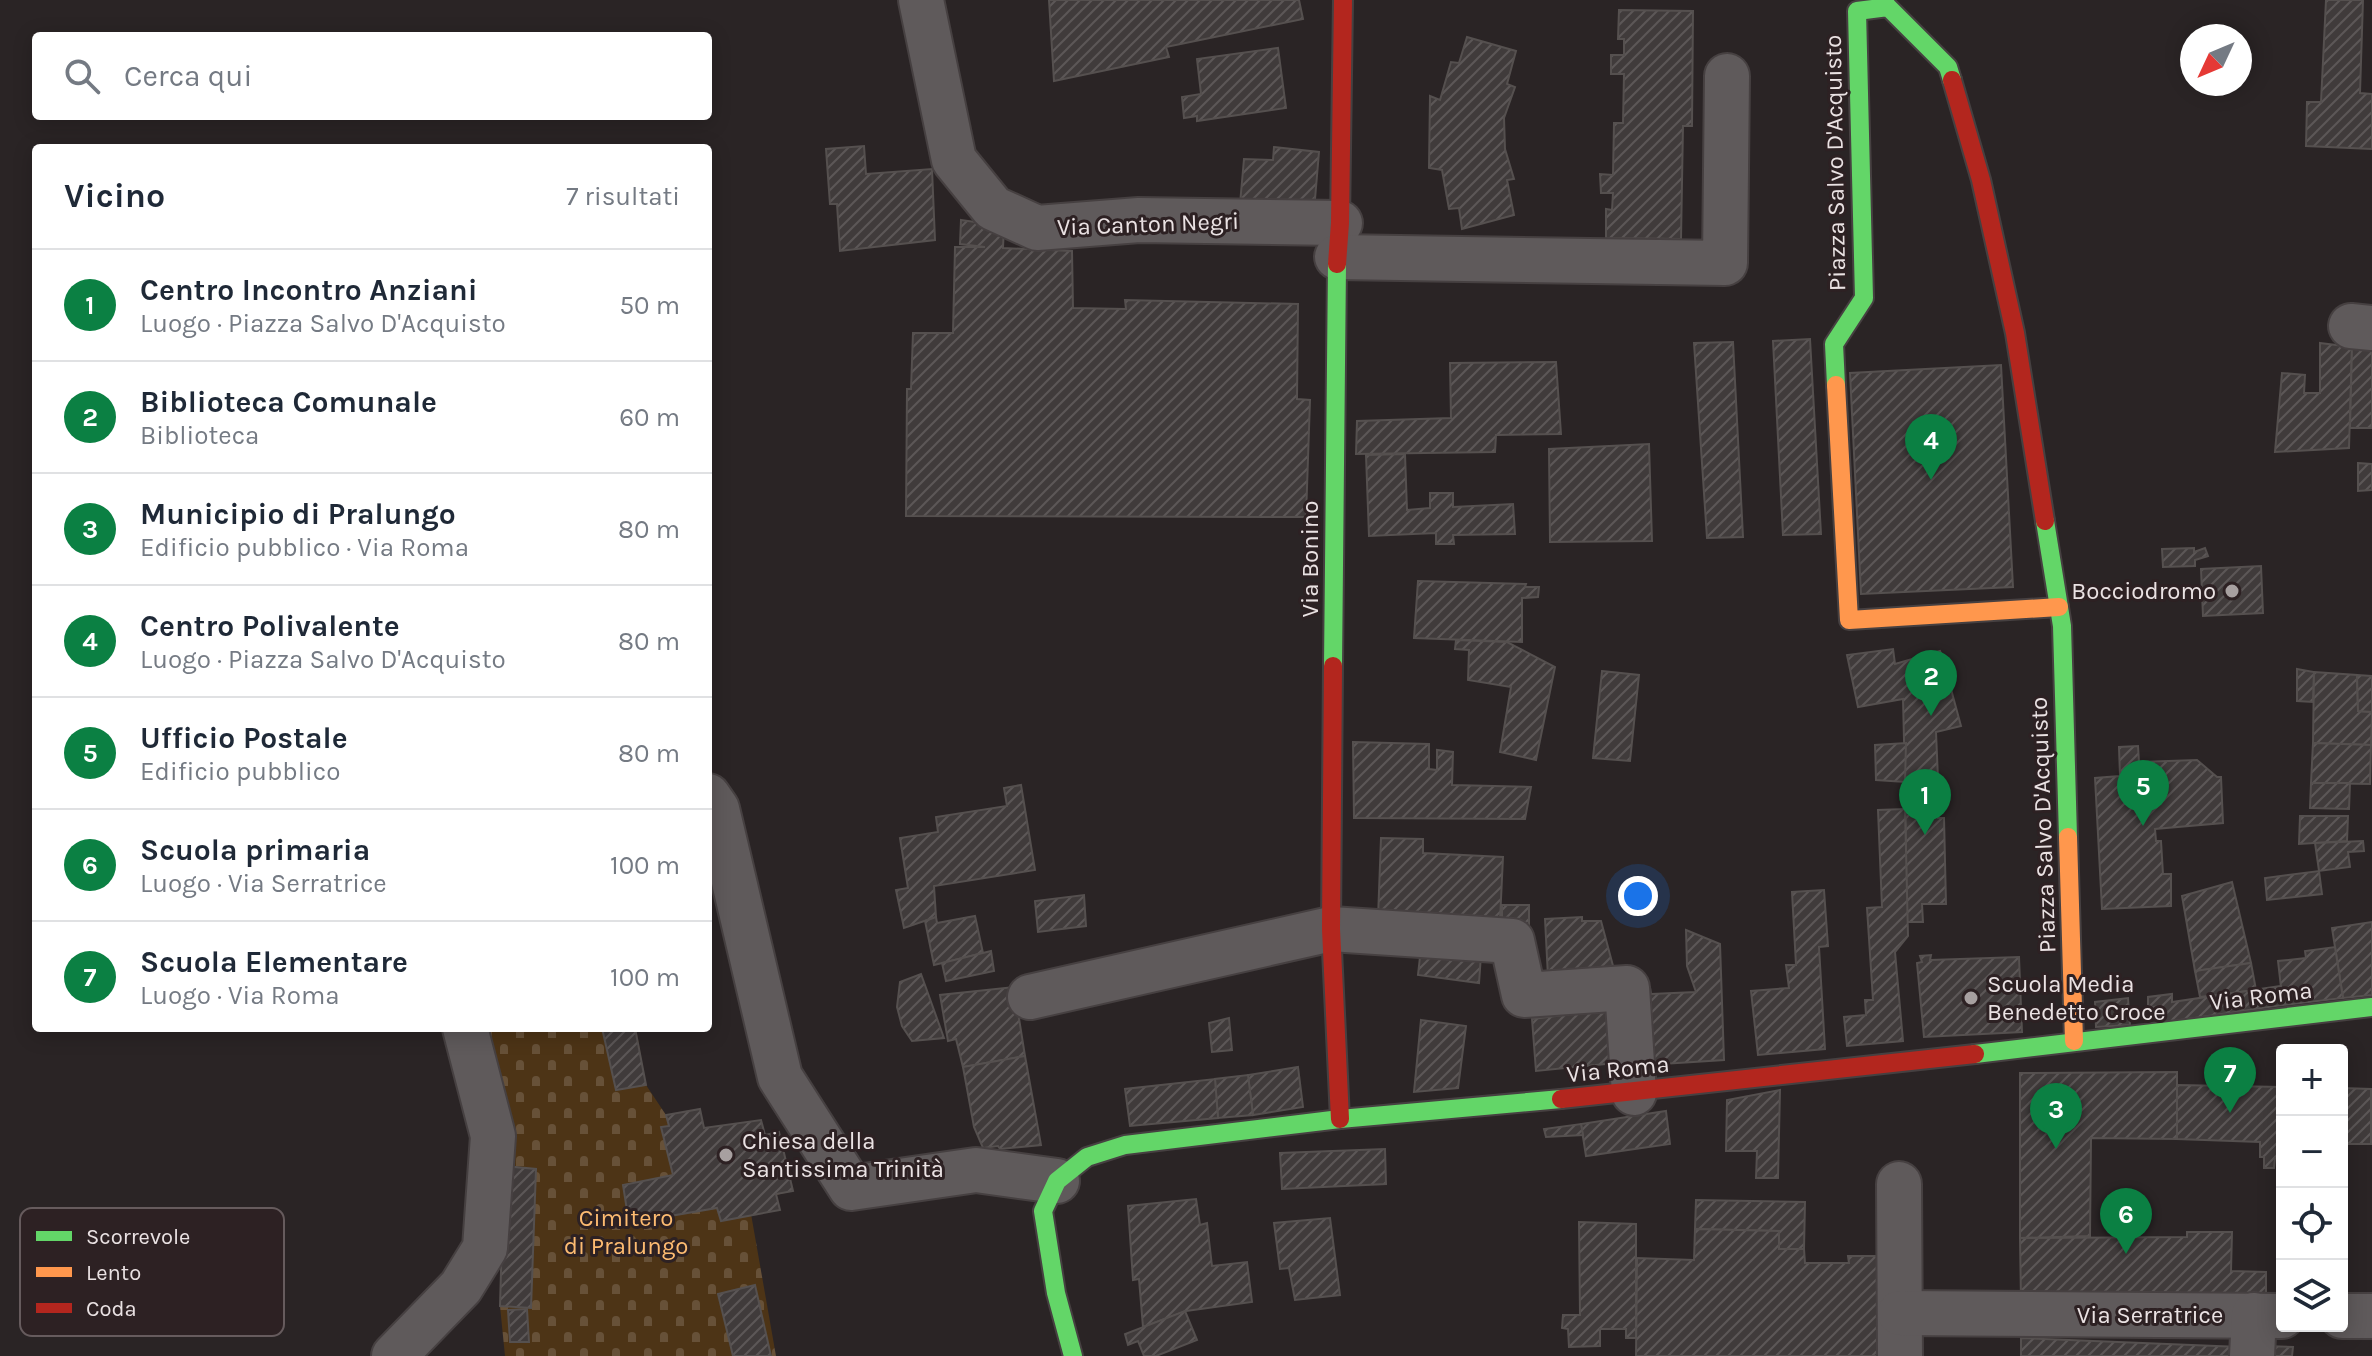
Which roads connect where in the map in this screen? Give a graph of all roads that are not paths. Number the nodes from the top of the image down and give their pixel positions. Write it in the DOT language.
graph roads {
  1 [pos="921,0"];
  2 [pos="1343,0"];
  3 [pos="1727,76"];
  4 [pos="1338,240"];
  5 [pos="2059,607"];
  6 [pos="712,802"];
  7 [pos="1331,929"];
  8 [pos="1030,997"];
  9 [pos="2372,1007"];
  10 [pos="466,1032"];
  11 [pos="2074,1041"];
  12 [pos="1634,1093"];
  13 [pos="1340,1119"];
  14 [pos="1057,1181"];
  15 [pos="1899,1184"];
  16 [pos="1900,1313"];
  17 [pos="2348,1316"];
  18 [pos="2372,1316"];
  19 [pos="2263,1329"];
  20 [pos="394,1356"];
  21 [pos="1073,1356"];
  22 [pos="1900,1356"];
  1 -- 4 [label="street, Via Canton Negri"];
  2 -- 4 [label="street, Via Bonino"];
  3 -- 4 [label="street, Via Canton Negri"];
  4 -- 7 [label="street, Via Bonino"];
  5 -- 5 [label="street, Piazza Salvo D'Acquisto"];
  5 -- 11 [label="street, Piazza Salvo D'Acquisto"];
  6 -- 14 [label="street"];
  7 -- 8 [label="street"];
  7 -- 12 [label="street"];
  7 -- 13 [label="street, Via Bonino"];
  9 -- 11 [label="street, Via Roma"];
  10 -- 20 [label="street"];
  11 -- 12 [label="street, Via Roma"];
  12 -- 13 [label="street, Via Roma"];
  13 -- 14 [label="street, Via Roma"];
  14 -- 21 [label="street"];
  15 -- 16 [label="street"];
  16 -- 19 [label="street, Via Serratrice"];
  16 -- 22 [label="street"];
  17 -- 18 [label="street"];
}
